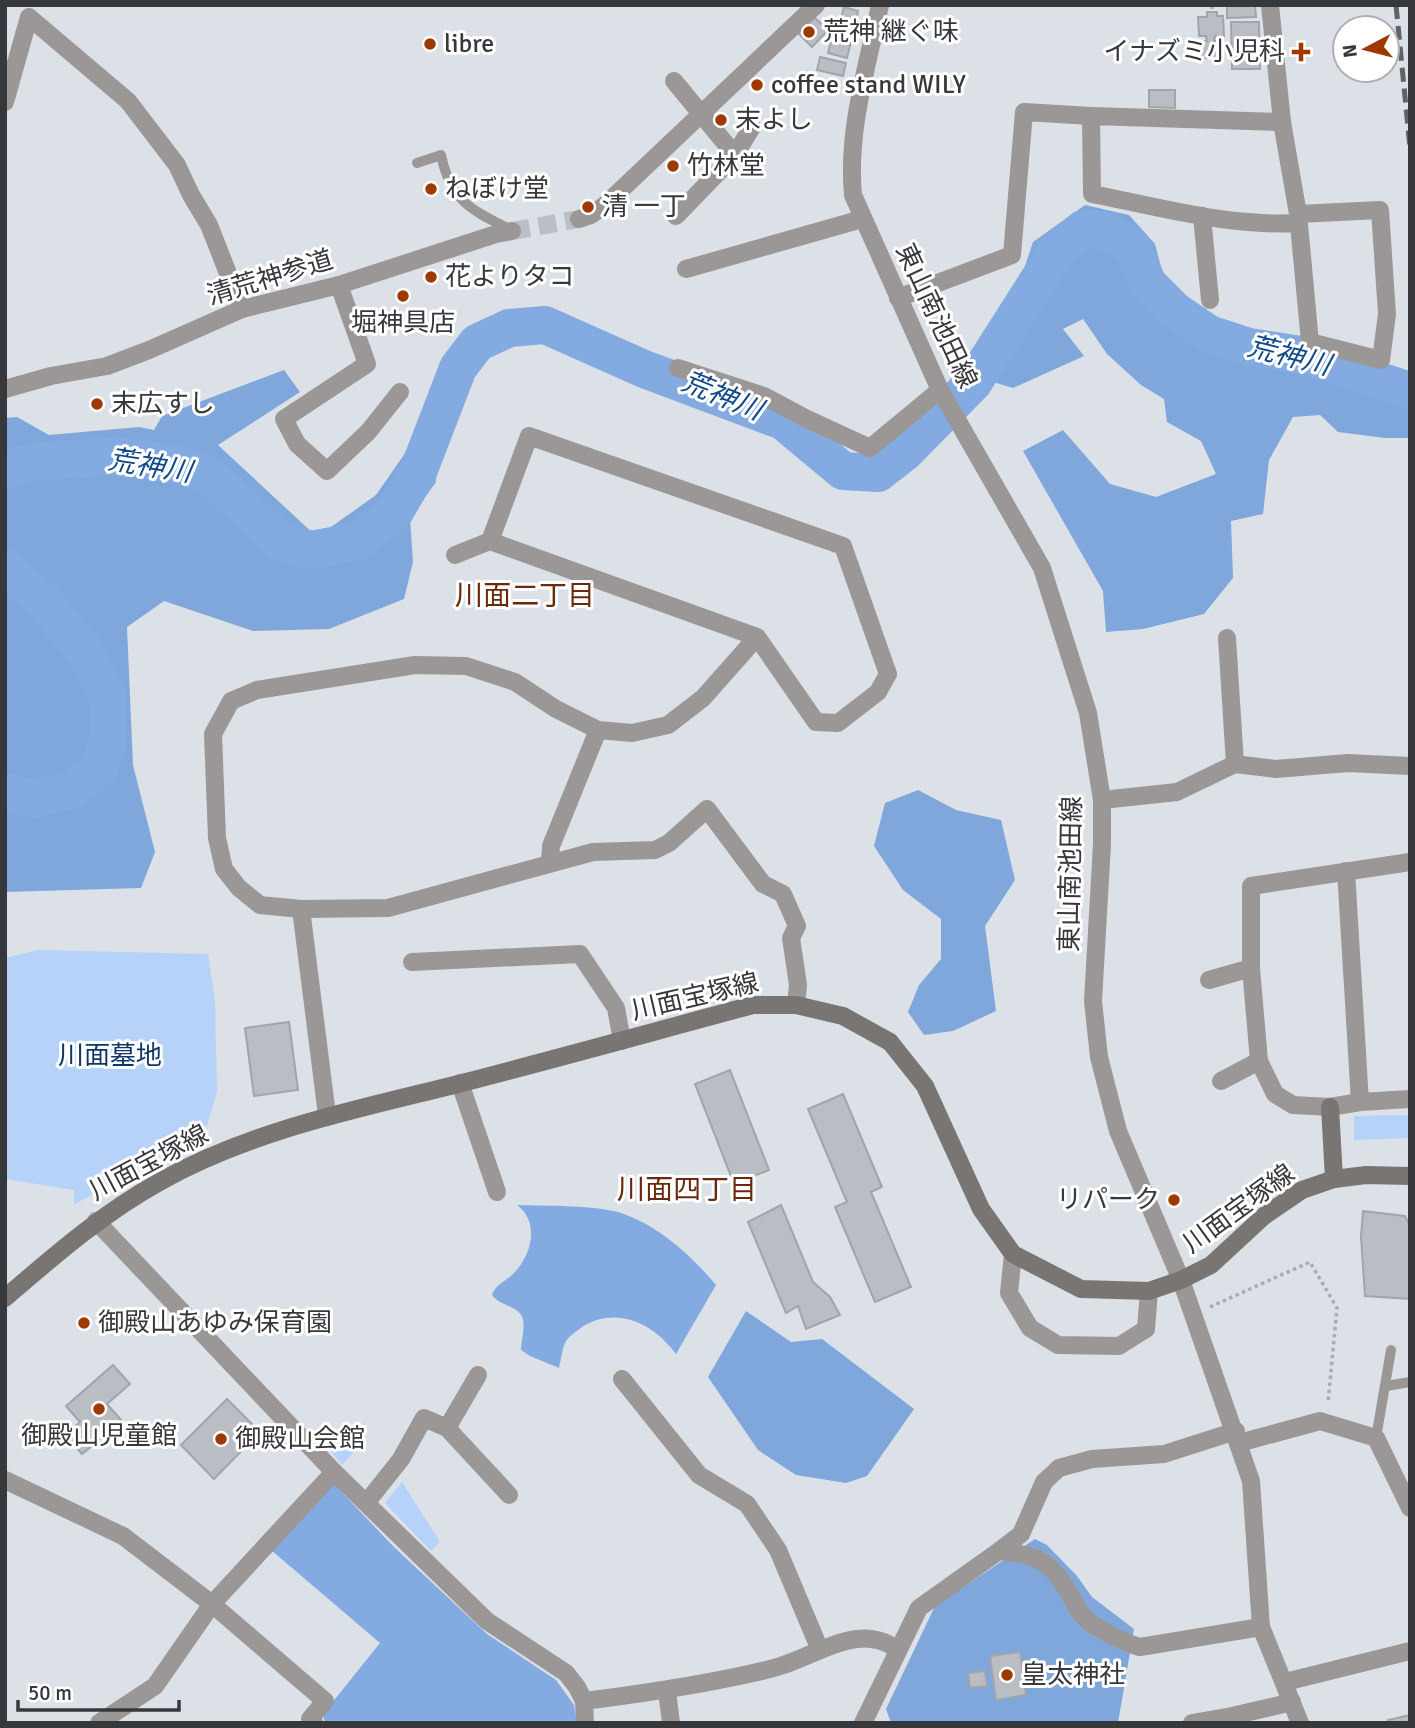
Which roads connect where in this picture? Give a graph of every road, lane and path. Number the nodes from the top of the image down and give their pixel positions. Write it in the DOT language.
graph roads {
  1 [pos="816,5"];
  2 [pos="880,5"];
  3 [pos="1270,5"];
  4 [pos="30,11"];
  5 [pos="674,81"];
  6 [pos="5,102"];
  7 [pos="699,113"];
  8 [pos="1091,116"];
  9 [pos="1282,122"];
  10 [pos="752,127"];
  11 [pos="735,156"];
  12 [pos="417,163"];
  13 [pos="676,216"];
  14 [pos="1202,216"];
  15 [pos="579,219"];
  16 [pos="862,219"];
  17 [pos="1298,219"];
  18 [pos="512,231"];
  19 [pos="687,269"];
  20 [pos="339,285"];
  21 [pos="898,298"];
  22 [pos="1210,300"];
  23 [pos="242,309"];
  24 [pos="678,368"];
  25 [pos="5,389"];
  26 [pos="400,392"];
  27 [pos="942,394"];
  28 [pos="490,541"];
  29 [pos="456,555"];
  30 [pos="757,637"];
  31 [pos="1227,638"];
  32 [pos="598,730"];
  33 [pos="1235,764"];
  34 [pos="1410,766"];
  35 [pos="1102,800"];
  36 [pos="1410,862"];
  37 [pos="550,863"];
  38 [pos="1346,871"];
  39 [pos="301,909"];
  40 [pos="412,962"];
  41 [pos="1251,968"];
  42 [pos="1209,979"];
  43 [pos="796,1005"];
  44 [pos="621,1041"];
  45 [pos="1259,1060"];
  46 [pos="1221,1081"];
  47 [pos="460,1083"];
  48 [pos="1410,1099"];
  49 [pos="1360,1102"];
  50 [pos="1330,1107"];
  51 [pos="327,1115"];
  52 [pos="1410,1176"];
  53 [pos="1334,1179"];
  54 [pos="497,1192"];
  55 [pos="96,1221"];
  56 [pos="1013,1254"];
  57 [pos="1181,1280"];
  58 [pos="1149,1290"];
  59 [pos="5,1298"];
  60 [pos="1194,1315"];
  61 [pos="1391,1349"];
  62 [pos="478,1375"];
  63 [pos="622,1379"];
  64 [pos="1410,1382"];
  65 [pos="1386,1386"];
  66 [pos="1326,1423"];
  67 [pos="447,1428"];
  68 [pos="1237,1437"];
  69 [pos="1376,1438"];
  70 [pos="334,1472"];
  71 [pos="5,1480"];
  72 [pos="509,1495"];
  73 [pos="367,1502"];
  74 [pos="1410,1508"];
  75 [pos="999,1551"];
  76 [pos="212,1604"];
  77 [pos="1261,1627"];
  78 [pos="820,1650"];
  79 [pos="897,1650"];
  80 [pos="1410,1651"];
  81 [pos="1285,1682"];
  82 [pos="667,1691"];
  83 [pos="584,1701"];
  84 [pos="1292,1702"];
  85 [pos="99,1723"];
  86 [pos="314,1723"];
  87 [pos="586,1723"];
  88 [pos="671,1723"];
  89 [pos="863,1723"];
  90 [pos="1192,1723"];
  91 [pos="1300,1723"];
  1 -- 7 [label="street"];
  2 -- 16 [label="street, 東山南池田線"];
  3 -- 9 [label="street"];
  4 -- 6 [label="street"];
  4 -- 23 [label="street"];
  5 -- 7 [label="street"];
  7 -- 11 [label="street"];
  7 -- 15 [label="street"];
  8 -- 9 [label="street"];
  8 -- 14 [label="street"];
  8 -- 21 [label="street"];
  9 -- 17 [label="street"];
  10 -- 11 [label="street"];
  11 -- 13 [label="street"];
  12 -- 18 [label="lane"];
  14 -- 17 [label="street"];
  14 -- 22 [label="street"];
  16 -- 19 [label="street"];
  16 -- 21 [label="street, 東山南池田線"];
  17 -- 17 [label="street"];
  18 -- 20 [label="street, 清荒神参道"];
  20 -- 23 [label="street, 清荒神参道"];
  20 -- 26 [label="street"];
  21 -- 27 [label="street, 東山南池田線"];
  23 -- 25 [label="street, 清荒神参道"];
  24 -- 27 [label="street"];
  27 -- 35 [label="street, 東山南池田線"];
  28 -- 29 [label="street"];
  28 -- 30 [label="street"];
  28 -- 30 [label="street"];
  30 -- 32 [label="street"];
  31 -- 33 [label="street"];
  32 -- 37 [label="street"];
  32 -- 39 [label="street"];
  33 -- 34 [label="street"];
  33 -- 35 [label="street"];
  35 -- 57 [label="street, 東山南池田線"];
  36 -- 38 [label="street"];
  37 -- 39 [label="street"];
  37 -- 43 [label="street"];
  38 -- 41 [label="street"];
  38 -- 49 [label="street"];
  39 -- 51 [label="street"];
  40 -- 44 [label="street"];
  41 -- 42 [label="street"];
  41 -- 45 [label="street"];
  43 -- 44 [label="street, 川面宝塚線"];
  43 -- 56 [label="street, 川面宝塚線"];
  44 -- 47 [label="street, 川面宝塚線"];
  45 -- 46 [label="street"];
  45 -- 50 [label="street"];
  47 -- 51 [label="street, 川面宝塚線"];
  47 -- 54 [label="street"];
  48 -- 49 [label="street"];
  49 -- 50 [label="street"];
  50 -- 53 [label="street"];
  51 -- 55 [label="street, 川面宝塚線"];
  52 -- 53 [label="street, 川面宝塚線"];
  53 -- 57 [label="street, 川面宝塚線"];
  55 -- 59 [label="street, 川面宝塚線"];
  55 -- 70 [label="street"];
  56 -- 58 [label="street, 川面宝塚線"];
  56 -- 58 [label="street"];
  57 -- 58 [label="street, 川面宝塚線"];
  57 -- 60 [label="street, 東山南池田線"];
  60 -- 66 [label="path"];
  60 -- 68 [label="street, 東山南池田線"];
  61 -- 65 [label="lane"];
  62 -- 67 [label="street"];
  63 -- 78 [label="street"];
  64 -- 65 [label="lane"];
  65 -- 69 [label="lane"];
  66 -- 68 [label="street"];
  66 -- 69 [label="street"];
  67 -- 72 [label="street"];
  67 -- 73 [label="street"];
  68 -- 75 [label="street"];
  68 -- 77 [label="street, 東山南池田線"];
  69 -- 74 [label="street"];
  70 -- 73 [label="street"];
  70 -- 76 [label="street"];
  71 -- 76 [label="street"];
  73 -- 83 [label="street"];
  75 -- 77 [label="street"];
  75 -- 79 [label="street"];
  76 -- 85 [label="street"];
  76 -- 86 [label="street"];
  77 -- 81 [label="street, 東山南池田線"];
  78 -- 79 [label="street"];
  78 -- 82 [label="street"];
  79 -- 89 [label="street"];
  80 -- 81 [label="street"];
  81 -- 84 [label="street, 東山南池田線"];
  82 -- 83 [label="street"];
  82 -- 88 [label="street"];
  83 -- 87 [label="street"];
  84 -- 90 [label="street"];
  84 -- 91 [label="street, 東山南池田線"];
}
